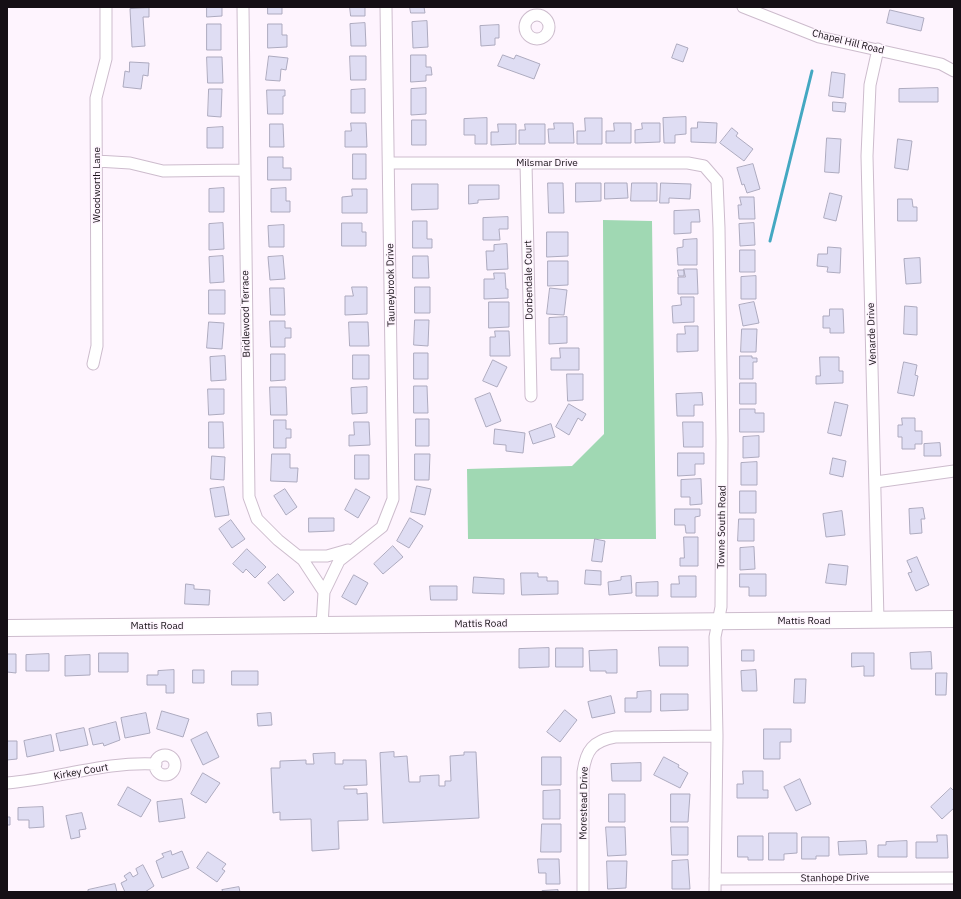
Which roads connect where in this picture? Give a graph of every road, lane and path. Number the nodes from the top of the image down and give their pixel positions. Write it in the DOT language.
graph roads {
  1 [pos="106,7"];
  2 [pos="243,7"];
  3 [pos="386,7"];
  4 [pos="743,7"];
  5 [pos="878,49"];
  6 [pos="954,71"];
  7 [pos="97,161"];
  8 [pos="390,163"];
  9 [pos="526,163"];
  10 [pos="704,166"];
  11 [pos="244,170"];
  12 [pos="94,364"];
  13 [pos="531,396"];
  14 [pos="954,471"];
  15 [pos="876,482"];
  16 [pos="354,548"];
  17 [pos="298,556"];
  18 [pos="324,592"];
  19 [pos="954,619"];
  20 [pos="878,620"];
  21 [pos="718,622"];
  22 [pos="322,626"];
  23 [pos="7,628"];
  24 [pos="716,736"];
  25 [pos="156,764"];
  26 [pos="7,782"];
  27 [pos="954,878"];
  28 [pos="715,879"];
  29 [pos="583,892"];
  30 [pos="715,892"];
  1 -- 7 [label="street, Woodworth Lane"];
  2 -- 11 [label="street, Bridlewood Terrace"];
  3 -- 8 [label="street, Tauneybrook Drive"];
  4 -- 5 [label="street, Chapel Hill Road"];
  5 -- 6 [label="street, Chapel Hill Road"];
  5 -- 15 [label="street, Venarde Drive"];
  7 -- 11 [label="street"];
  7 -- 12 [label="street, Woodworth Lane"];
  8 -- 9 [label="street, Milsmar Drive"];
  8 -- 16 [label="street, Tauneybrook Drive"];
  9 -- 10 [label="street, Milsmar Drive"];
  9 -- 13 [label="street, Dorbendale Court"];
  10 -- 21 [label="street, Towne South Road"];
  11 -- 17 [label="street, Bridlewood Terrace"];
  14 -- 15 [label="street"];
  15 -- 20 [label="street, Venarde Drive"];
  16 -- 17 [label="street, Tauneybrook Drive"];
  16 -- 18 [label="street, Tauneybrook Drive"];
  17 -- 18 [label="street, Bridlewood Terrace"];
  18 -- 22 [label="street, Tauneybrook Drive"];
  19 -- 20 [label="main road, Mattis Road"];
  20 -- 21 [label="main road, Mattis Road"];
  21 -- 22 [label="main road, Mattis Road"];
  21 -- 24 [label="street, Towne South Road"];
  22 -- 23 [label="main road, Mattis Road"];
  24 -- 28 [label="street, Towne South Road"];
  24 -- 29 [label="street, Morestead Drive"];
  25 -- 26 [label="street, Kirkey Court"];
  27 -- 28 [label="street, Stanhope Drive"];
  28 -- 30 [label="street, Towne South Road"];
}
